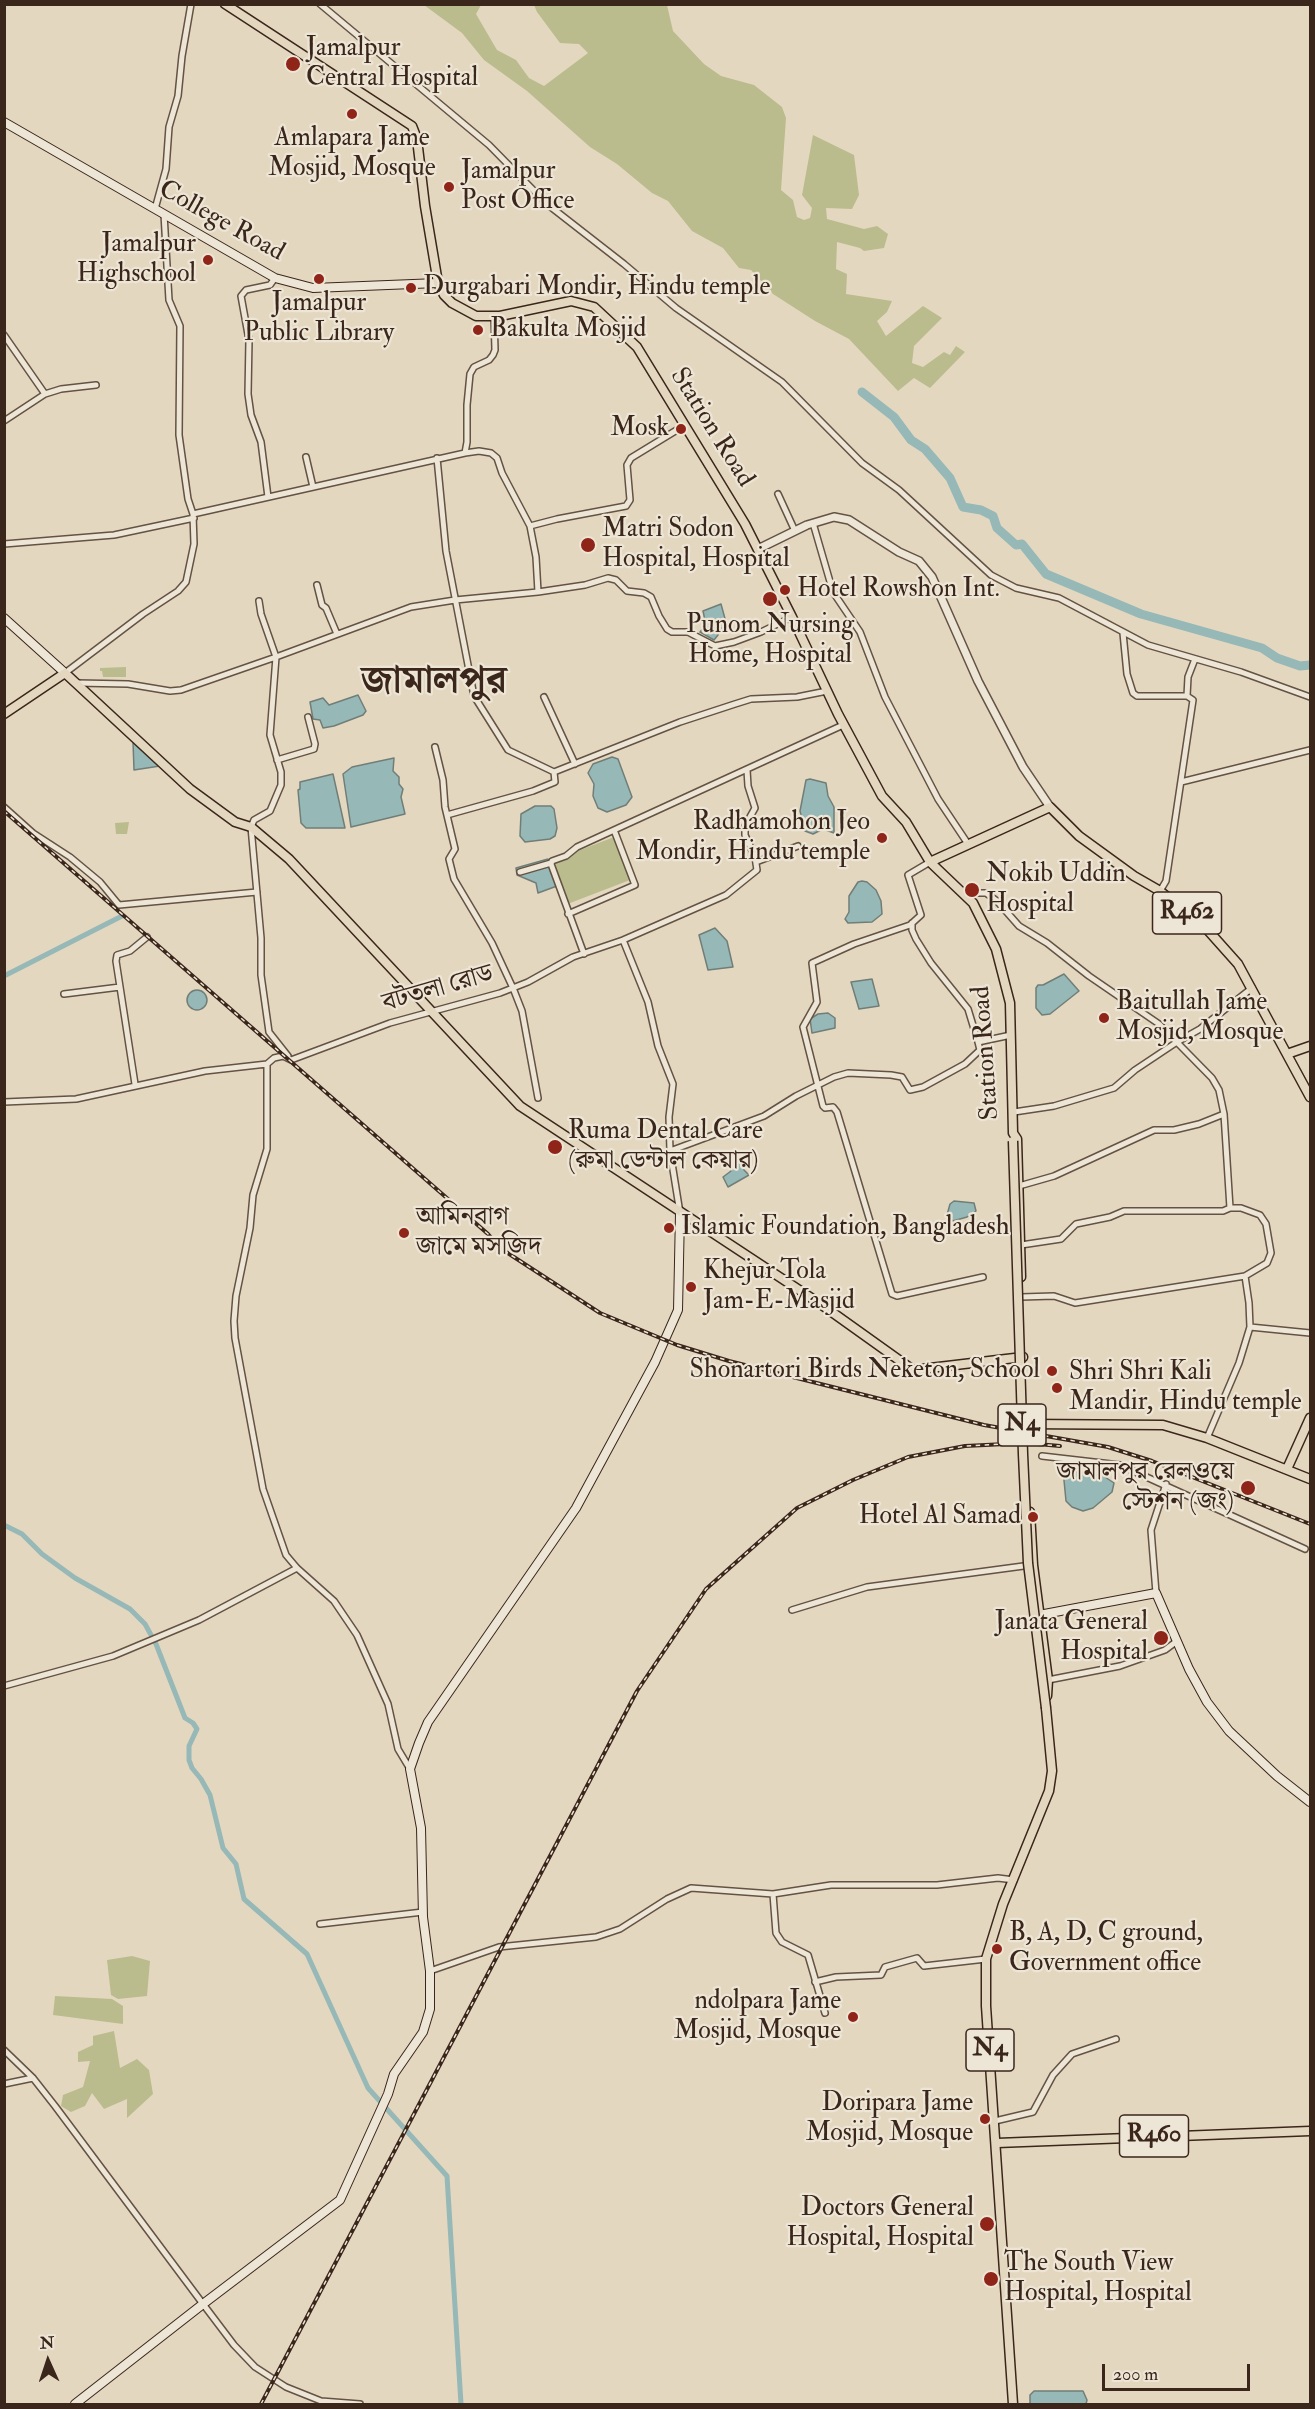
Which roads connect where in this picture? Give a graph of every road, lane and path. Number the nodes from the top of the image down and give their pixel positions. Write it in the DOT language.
graph roads {
  1 [pos="190,4"];
  2 [pos="225,4"];
  3 [pos="320,4"];
  4 [pos="4,122"];
  5 [pos="155,209"];
  6 [pos="164,214"];
  7 [pos="275,278"];
  8 [pos="438,283"];
  9 [pos="494,316"];
  10 [pos="4,335"];
  11 [pos="96,385"];
  12 [pos="45,394"];
  13 [pos="4,421"];
  14 [pos="685,425"];
  15 [pos="465,453"];
  16 [pos="306,457"];
  17 [pos="436,458"];
  18 [pos="313,487"];
  19 [pos="778,494"];
  20 [pos="268,497"];
  21 [pos="194,516"];
  22 [pos="813,524"];
  23 [pos="530,526"];
  24 [pos="795,531"];
  25 [pos="4,544"];
  26 [pos="758,549"];
  27 [pos="317,585"];
  28 [pos="538,592"];
  29 [pos="455,600"];
  30 [pos="259,601"];
  31 [pos="792,617"];
  32 [pos="4,618"];
  33 [pos="1123,633"];
  34 [pos="337,634"];
  35 [pos="276,657"];
  36 [pos="1195,659"];
  37 [pos="65,673"];
  38 [pos="77,683"];
  39 [pos="827,691"];
  40 [pos="1187,696"];
  41 [pos="544,697"];
  42 [pos="1311,697"];
  43 [pos="4,714"];
  44 [pos="308,717"];
  45 [pos="843,725"];
  46 [pos="435,747"];
  47 [pos="1311,750"];
  48 [pos="277,760"];
  49 [pos="575,764"];
  50 [pos="747,770"];
  51 [pos="554,772"];
  52 [pos="1181,782"];
  53 [pos="4,807"];
  54 [pos="1050,807"];
  55 [pos="447,815"];
  56 [pos="251,827"];
  57 [pos="614,830"];
  58 [pos="968,844"];
  59 [pos="798,846"];
  60 [pos="551,862"];
  61 [pos="756,862"];
  62 [pos="930,862"];
  63 [pos="520,872"];
  64 [pos="1160,891"];
  65 [pos="257,892"];
  66 [pos="962,893"];
  67 [pos="568,914"];
  68 [pos="912,922"];
  69 [pos="147,937"];
  70 [pos="624,940"];
  71 [pos="584,954"];
  72 [pos="120,987"];
  73 [pos="513,987"];
  74 [pos="1252,988"];
  75 [pos="64,994"];
  76 [pos="432,1012"];
  77 [pos="1011,1035"];
  78 [pos="978,1042"];
  79 [pos="1177,1042"];
  80 [pos="1311,1046"];
  81 [pos="1287,1054"];
  82 [pos="291,1060"];
  83 [pos="267,1064"];
  84 [pos="135,1084"];
  85 [pos="816,1085"];
  86 [pos="1311,1097"];
  87 [pos="538,1098"];
  88 [pos="4,1102"];
  89 [pos="1014,1112"];
  90 [pos="1224,1114"];
  91 [pos="1013,1137"];
  92 [pos="670,1151"];
  93 [pos="1019,1186"];
  94 [pos="1230,1208"];
  95 [pos="680,1213"];
  96 [pos="1021,1245"];
  97 [pos="1245,1275"];
  98 [pos="983,1278"];
  99 [pos="1021,1297"];
  100 [pos="1250,1327"];
  101 [pos="1311,1333"];
  102 [pos="1023,1356"];
  103 [pos="1311,1418"];
  104 [pos="1026,1424"];
  105 [pos="1207,1438"];
  106 [pos="1042,1456"];
  107 [pos="1287,1469"];
  108 [pos="1311,1479"];
  109 [pos="1166,1484"];
  110 [pos="1305,1549"];
  111 [pos="1033,1565"];
  112 [pos="297,1568"];
  113 [pos="1156,1593"];
  114 [pos="792,1610"];
  115 [pos="1039,1615"];
  116 [pos="1177,1641"];
  117 [pos="1048,1680"];
  118 [pos="4,1686"];
  119 [pos="1046,1708"];
  120 [pos="410,1770"];
  121 [pos="1311,1802"];
  122 [pos="1014,1880"];
  123 [pos="773,1894"];
  124 [pos="423,1912"];
  125 [pos="320,1924"];
  126 [pos="986,1959"];
  127 [pos="430,1971"];
  128 [pos="814,1982"];
  129 [pos="825,2013"];
  130 [pos="1116,2039"];
  131 [pos="4,2050"];
  132 [pos="33,2078"];
  133 [pos="4,2084"];
  134 [pos="995,2121"];
  135 [pos="1311,2130"];
  136 [pos="997,2142"];
  137 [pos="203,2304"];
  138 [pos="75,2404"];
  139 [pos="360,2404"];
  140 [pos="1013,2404"];
  1 -- 5 [label="street"];
  2 -- 8 [label="main road, Station Road"];
  3 -- 33 [label="street"];
  4 -- 5 [label="main road, College Road"];
  5 -- 6 [label="main road, College Road"];
  6 -- 7 [label="main road, College Road"];
  6 -- 21 [label="street"];
  7 -- 8 [label="main road, College Road"];
  7 -- 20 [label="street"];
  8 -- 9 [label="main road, Station Road"];
  9 -- 14 [label="main road, Station Road"];
  9 -- 15 [label="street"];
  10 -- 12 [label="street"];
  11 -- 12 [label="street"];
  12 -- 13 [label="street"];
  14 -- 23 [label="street"];
  14 -- 26 [label="main road, Station Road"];
  15 -- 17 [label="street"];
  15 -- 23 [label="street"];
  16 -- 18 [label="street"];
  17 -- 18 [label="street"];
  17 -- 29 [label="street"];
  18 -- 20 [label="street"];
  19 -- 24 [label="street"];
  20 -- 21 [label="street"];
  21 -- 25 [label="street"];
  21 -- 37 [label="street"];
  22 -- 24 [label="street"];
  22 -- 54 [label="street"];
  22 -- 58 [label="street"];
  23 -- 28 [label="street"];
  24 -- 26 [label="street"];
  26 -- 31 [label="main road, Station Road"];
  27 -- 34 [label="street"];
  28 -- 29 [label="street"];
  28 -- 31 [label="street"];
  29 -- 34 [label="street"];
  29 -- 51 [label="street"];
  30 -- 35 [label="street"];
  31 -- 39 [label="main road, Station Road"];
  32 -- 37 [label="main road"];
  33 -- 36 [label="street"];
  33 -- 40 [label="street"];
  34 -- 35 [label="street"];
  35 -- 38 [label="street"];
  35 -- 48 [label="street"];
  36 -- 40 [label="street"];
  36 -- 42 [label="street"];
  37 -- 38 [label="main road"];
  37 -- 43 [label="main road"];
  38 -- 56 [label="main road"];
  39 -- 45 [label="main road, Station Road"];
  39 -- 49 [label="street"];
  40 -- 52 [label="street"];
  41 -- 49 [label="street"];
  44 -- 48 [label="street"];
  45 -- 50 [label="street"];
  45 -- 62 [label="main road, Station Road"];
  46 -- 55 [label="street"];
  47 -- 52 [label="street"];
  48 -- 56 [label="street"];
  49 -- 51 [label="street"];
  50 -- 57 [label="street"];
  50 -- 61 [label="street"];
  51 -- 55 [label="street"];
  52 -- 64 [label="street"];
  53 -- 65 [label="street"];
  54 -- 58 [label="main road"];
  54 -- 64 [label="main road, R462"];
  55 -- 73 [label="street"];
  56 -- 65 [label="street"];
  56 -- 76 [label="main road"];
  57 -- 60 [label="street"];
  57 -- 67 [label="street"];
  58 -- 62 [label="main road"];
  59 -- 61 [label="street"];
  60 -- 63 [label="street"];
  60 -- 67 [label="street"];
  61 -- 70 [label="street, বটতলা রোড"];
  62 -- 66 [label="main road, Station Road"];
  62 -- 68 [label="street"];
  64 -- 74 [label="main road, R462"];
  65 -- 82 [label="street"];
  66 -- 77 [label="main road, Station Road"];
  66 -- 79 [label="street"];
  67 -- 71 [label="street"];
  68 -- 78 [label="street"];
  68 -- 85 [label="street"];
  69 -- 72 [label="street"];
  70 -- 71 [label="street, বটতলা রোড"];
  70 -- 92 [label="street"];
  71 -- 73 [label="street, বটতলা রোড"];
  72 -- 75 [label="street"];
  72 -- 84 [label="street"];
  73 -- 76 [label="street, বটতলা রোড"];
  73 -- 87 [label="street"];
  74 -- 79 [label="street"];
  74 -- 81 [label="main road, R462"];
  76 -- 82 [label="street, বটতলা রোড"];
  76 -- 95 [label="main road"];
  77 -- 78 [label="street"];
  77 -- 89 [label="main road, Station Road"];
  78 -- 85 [label="street"];
  79 -- 89 [label="street"];
  79 -- 90 [label="street"];
  80 -- 81 [label="main road"];
  81 -- 86 [label="main road"];
  82 -- 83 [label="street, বটতলা রোড"];
  83 -- 84 [label="street, বটতলা রোড"];
  83 -- 112 [label="street"];
  84 -- 88 [label="street, বটতলা রোড"];
  85 -- 92 [label="street"];
  85 -- 98 [label="street"];
  89 -- 91 [label="main road, Station Road"];
  90 -- 93 [label="street"];
  90 -- 94 [label="street"];
  91 -- 93 [label="main road, Station Road"];
  91 -- 119 [label="main road, N4, bridge"];
  92 -- 95 [label="street"];
  93 -- 96 [label="main road, Station Road"];
  94 -- 96 [label="street"];
  94 -- 97 [label="street"];
  95 -- 102 [label="main road"];
  95 -- 120 [label="main road"];
  96 -- 99 [label="main road, Station Road"];
  97 -- 99 [label="street"];
  97 -- 100 [label="street"];
  99 -- 102 [label="main road, Station Road"];
  100 -- 101 [label="street"];
  100 -- 105 [label="street"];
  102 -- 104 [label="main road, Station Road"];
  103 -- 107 [label="main road"];
  104 -- 105 [label="main road"];
  104 -- 111 [label="main road, Station Road"];
  105 -- 107 [label="main road"];
  106 -- 109 [label="street"];
  107 -- 108 [label="main road"];
  109 -- 110 [label="street"];
  109 -- 113 [label="street"];
  111 -- 114 [label="street"];
  111 -- 115 [label="main road, Station Road"];
  112 -- 118 [label="street"];
  112 -- 120 [label="street"];
  113 -- 115 [label="main road"];
  113 -- 116 [label="main road"];
  115 -- 117 [label="main road, Station Road"];
  116 -- 117 [label="street"];
  116 -- 121 [label="main road"];
  117 -- 119 [label="main road, Station Road"];
  119 -- 122 [label="main road, N4"];
  120 -- 124 [label="main road"];
  122 -- 123 [label="street"];
  122 -- 126 [label="main road, N4"];
  123 -- 127 [label="street"];
  123 -- 128 [label="street"];
  124 -- 125 [label="street"];
  124 -- 127 [label="main road"];
  126 -- 128 [label="street"];
  126 -- 134 [label="main road, N4"];
  127 -- 137 [label="main road"];
  128 -- 129 [label="street"];
  130 -- 134 [label="street"];
  131 -- 132 [label="street"];
  132 -- 133 [label="street"];
  132 -- 137 [label="street"];
  134 -- 136 [label="main road, N4"];
  135 -- 136 [label="main road, R460"];
  136 -- 140 [label="main road, N4"];
  137 -- 138 [label="main road"];
  137 -- 139 [label="street"];
}
